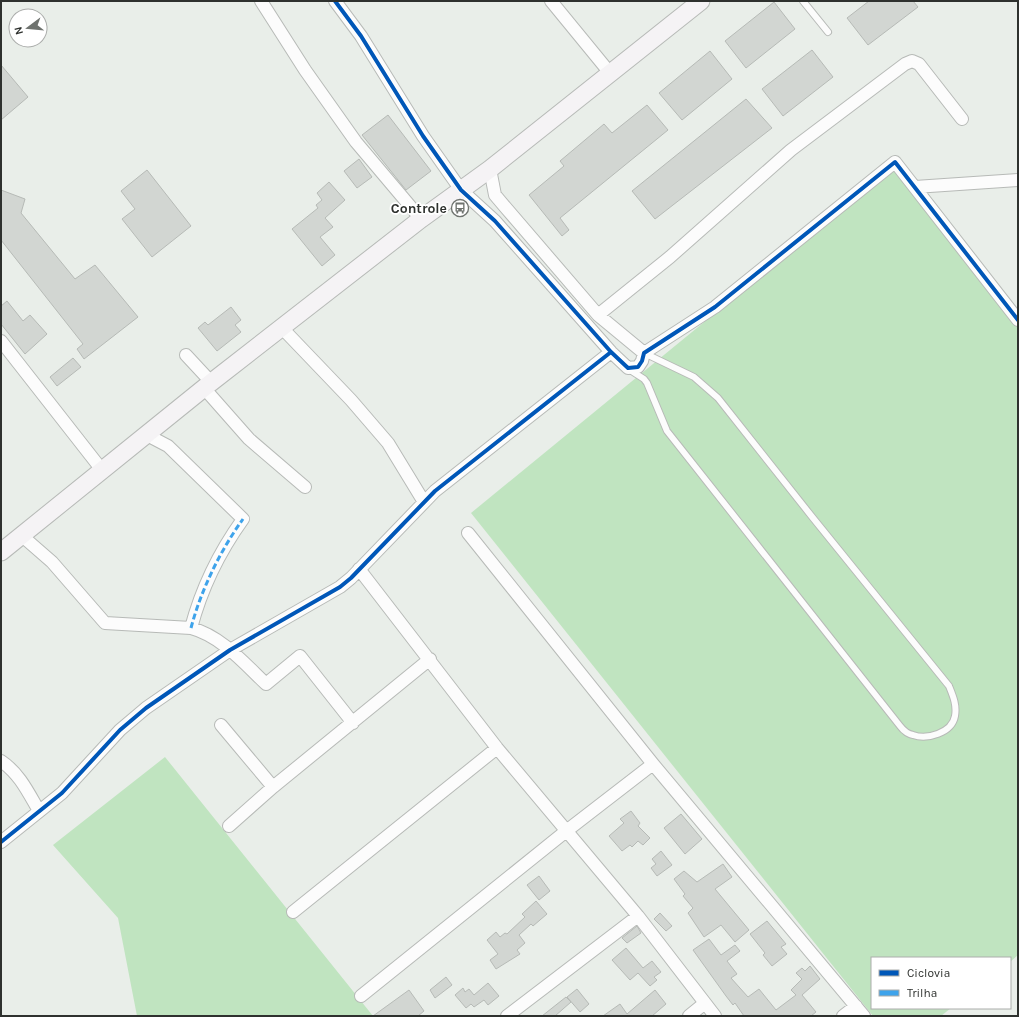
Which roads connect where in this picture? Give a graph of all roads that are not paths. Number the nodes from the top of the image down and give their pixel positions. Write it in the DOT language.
graph roads {
  1 [pos="261,1"];
  2 [pos="335,1"];
  3 [pos="551,1"];
  4 [pos="701,1"];
  5 [pos="803,1"];
  6 [pos="828,32"];
  7 [pos="610,73"];
  8 [pos="962,119"];
  9 [pos="490,169"];
  10 [pos="1018,180"];
  11 [pos="915,187"];
  12 [pos="461,190"];
  13 [pos="506,208"];
  14 [pos="421,219"];
  15 [pos="495,221"];
  16 [pos="598,315"];
  17 [pos="1018,320"];
  18 [pos="283,328"];
  19 [pos="1,342"];
  20 [pos="611,352"];
  21 [pos="644,353"];
  22 [pos="186,355"];
  23 [pos="628,368"];
  24 [pos="208,385"];
  25 [pos="147,435"];
  26 [pos="102,470"];
  27 [pos="305,487"];
  28 [pos="424,502"];
  29 [pos="468,533"];
  30 [pos="21,536"];
  31 [pos="1,552"];
  32 [pos="359,569"];
  33 [pos="191,628"];
  34 [pos="230,650"];
  35 [pos="430,659"];
  36 [pos="353,723"];
  37 [pos="221,725"];
  38 [pos="496,748"];
  39 [pos="1,761"];
  40 [pos="652,764"];
  41 [pos="273,787"];
  42 [pos="39,811"];
  43 [pos="229,826"];
  44 [pos="565,832"];
  45 [pos="1,842"];
  46 [pos="293,912"];
  47 [pos="638,916"];
  48 [pos="361,996"];
  49 [pos="705,1003"];
  50 [pos="856,1006"];
  51 [pos="507,1016"];
  52 [pos="689,1016"];
  53 [pos="715,1016"];
  54 [pos="843,1016"];
  55 [pos="864,1016"];
  1 -- 14 [label="street"];
  2 -- 12 [label="street"];
  3 -- 7 [label="street"];
  4 -- 7 [label="main road"];
  5 -- 6 [label="lane"];
  7 -- 9 [label="main road"];
  8 -- 16 [label="street"];
  9 -- 12 [label="main road"];
  9 -- 13 [label="street"];
  10 -- 11 [label="street"];
  11 -- 17 [label="street"];
  11 -- 21 [label="street"];
  12 -- 14 [label="main road"];
  12 -- 15 [label="street"];
  13 -- 15 [label="street"];
  13 -- 16 [label="street"];
  14 -- 18 [label="main road"];
  15 -- 20 [label="street"];
  16 -- 21 [label="street"];
  18 -- 24 [label="main road"];
  18 -- 28 [label="street"];
  19 -- 26 [label="street"];
  20 -- 23 [label="street"];
  20 -- 28 [label="street"];
  21 -- 23 [label="street"];
  21 -- 23 [label="lane"];
  22 -- 24 [label="street"];
  24 -- 25 [label="main road"];
  24 -- 27 [label="street"];
  25 -- 26 [label="main road"];
  25 -- 33 [label="street"];
  26 -- 30 [label="main road"];
  28 -- 32 [label="street"];
  29 -- 40 [label="street"];
  30 -- 31 [label="main road"];
  30 -- 33 [label="street"];
  32 -- 34 [label="street"];
  32 -- 35 [label="street"];
  33 -- 34 [label="street"];
  34 -- 36 [label="street"];
  34 -- 42 [label="street"];
  35 -- 36 [label="street"];
  35 -- 38 [label="street"];
  36 -- 41 [label="street"];
  37 -- 41 [label="street"];
  38 -- 44 [label="street"];
  38 -- 46 [label="street"];
  39 -- 42 [label="street"];
  40 -- 44 [label="street"];
  40 -- 50 [label="street"];
  41 -- 43 [label="street"];
  42 -- 45 [label="street"];
  44 -- 47 [label="street"];
  44 -- 48 [label="street"];
  47 -- 49 [label="street"];
  47 -- 51 [label="street"];
  49 -- 52 [label="street"];
  49 -- 53 [label="street"];
  50 -- 54 [label="street"];
  50 -- 55 [label="street"];
}
